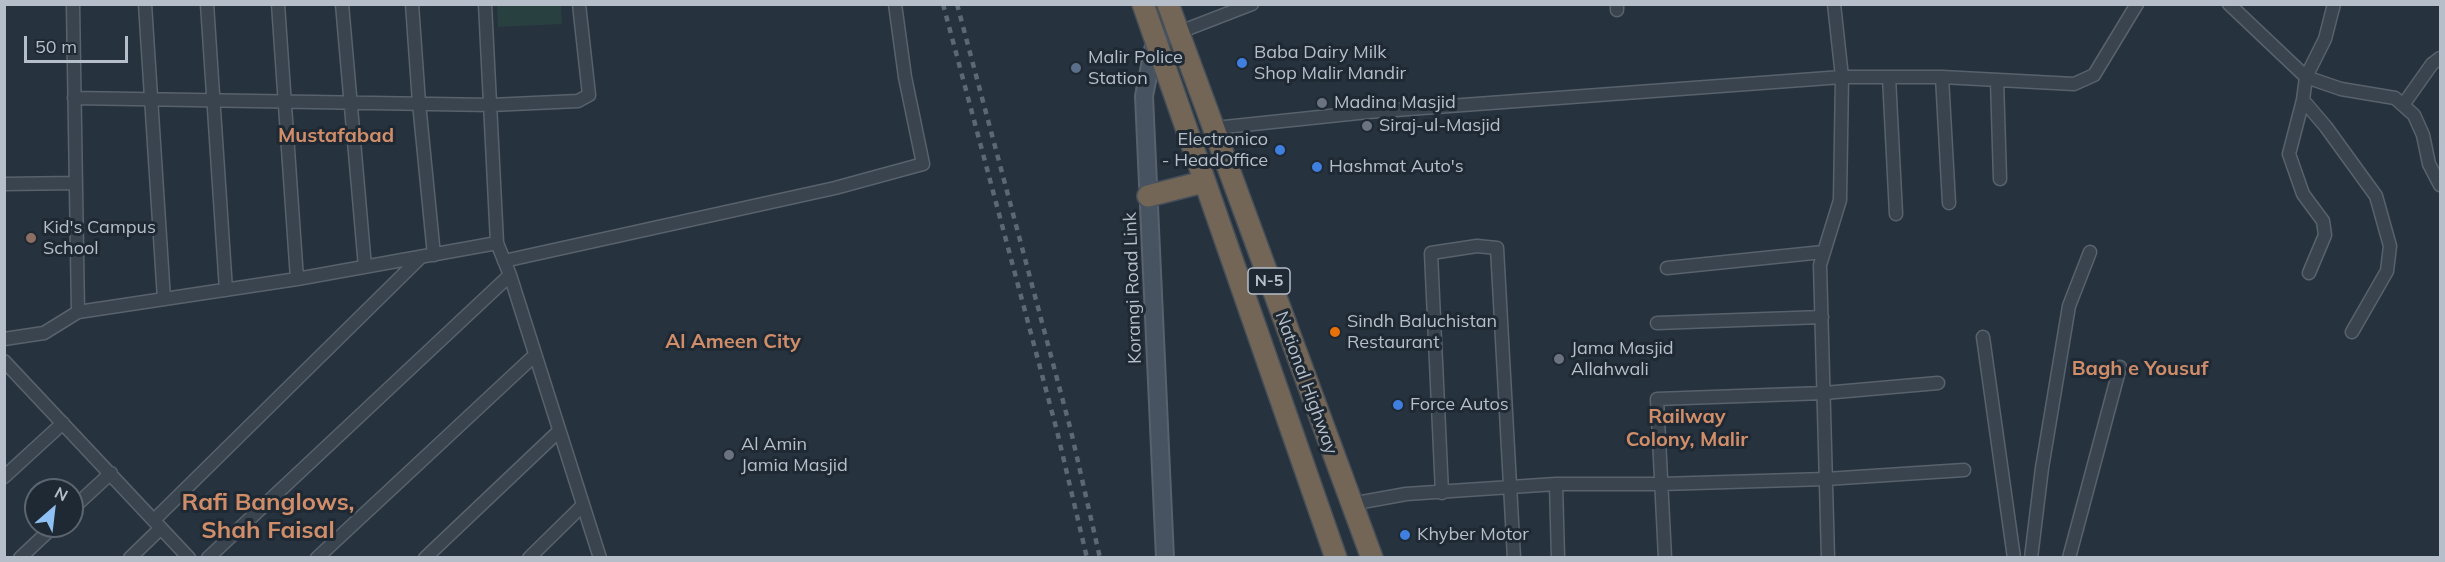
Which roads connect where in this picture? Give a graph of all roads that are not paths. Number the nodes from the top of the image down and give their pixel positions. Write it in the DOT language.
graph roads {
  1 [pos="73,4"];
  2 [pos="145,4"];
  3 [pos="207,4"];
  4 [pos="278,4"];
  5 [pos="342,4"];
  6 [pos="412,4"];
  7 [pos="485,4"];
  8 [pos="579,4"];
  9 [pos="895,4"];
  10 [pos="1143,4"];
  11 [pos="1168,4"];
  12 [pos="1252,4"];
  13 [pos="1834,4"];
  14 [pos="2138,4"];
  15 [pos="2229,4"];
  16 [pos="2334,4"];
  17 [pos="1177,33"];
  18 [pos="1155,40"];
  19 [pos="2440,58"];
  20 [pos="2306,76"];
  21 [pos="1842,77"];
  22 [pos="1889,77"];
  23 [pos="1942,77"];
  24 [pos="1997,80"];
  25 [pos="74,98"];
  26 [pos="150,99"];
  27 [pos="212,100"];
  28 [pos="284,100"];
  29 [pos="2303,100"];
  30 [pos="351,101"];
  31 [pos="419,103"];
  32 [pos="491,105"];
  33 [pos="2403,105"];
  34 [pos="1215,128"];
  35 [pos="2000,179"];
  36 [pos="1203,182"];
  37 [pos="76,183"];
  38 [pos="4,184"];
  39 [pos="2440,185"];
  40 [pos="1148,196"];
  41 [pos="1949,203"];
  42 [pos="1896,214"];
  43 [pos="497,243"];
  44 [pos="1823,252"];
  45 [pos="2090,252"];
  46 [pos="428,256"];
  47 [pos="504,261"];
  48 [pos="365,267"];
  49 [pos="1667,268"];
  50 [pos="2309,273"];
  51 [pos="510,275"];
  52 [pos="297,279"];
  53 [pos="226,290"];
  54 [pos="164,299"];
  55 [pos="78,312"];
  56 [pos="1822,317"];
  57 [pos="1658,323"];
  58 [pos="2352,332"];
  59 [pos="1983,337"];
  60 [pos="4,339"];
  61 [pos="535,355"];
  62 [pos="6,367"];
  63 [pos="2120,367"];
  64 [pos="1938,383"];
  65 [pos="1824,393"];
  66 [pos="63,423"];
  67 [pos="559,431"];
  68 [pos="1965,470"];
  69 [pos="111,473"];
  70 [pos="4,477"];
  71 [pos="1826,479"];
  72 [pos="1556,484"];
  73 [pos="1661,484"];
  74 [pos="1512,487"];
  75 [pos="1442,493"];
  76 [pos="84,498"];
  77 [pos="1351,504"];
  78 [pos="583,505"];
  79 [pos="158,524"];
  80 [pos="41,538"];
  81 [pos="20,558"];
  82 [pos="130,558"];
  83 [pos="189,558"];
  84 [pos="208,558"];
  85 [pos="317,558"];
  86 [pos="425,558"];
  87 [pos="529,558"];
  88 [pos="600,558"];
  89 [pos="1165,558"];
  90 [pos="1336,558"];
  91 [pos="1372,558"];
  92 [pos="1514,558"];
  93 [pos="1558,558"];
  94 [pos="1665,558"];
  95 [pos="1828,558"];
  96 [pos="2014,558"];
  97 [pos="2031,558"];
  98 [pos="2069,558"];
  1 -- 25 [label="street"];
  2 -- 26 [label="street"];
  3 -- 27 [label="street"];
  4 -- 28 [label="street"];
  5 -- 30 [label="street"];
  6 -- 31 [label="street"];
  7 -- 32 [label="street"];
  8 -- 32 [label="street"];
  9 -- 47 [label="street"];
  10 -- 18 [label="highway, National Highway / N-5"];
  11 -- 17 [label="highway, National Highway / N-5"];
  12 -- 17 [label="street"];
  13 -- 21 [label="street"];
  14 -- 24 [label="street"];
  15 -- 20 [label="street"];
  16 -- 20 [label="street"];
  17 -- 18 [label="main road"];
  17 -- 34 [label="highway, National Highway / N-5"];
  18 -- 36 [label="highway, National Highway / N-5"];
  18 -- 40 [label="main road, Korangi Road Link"];
  19 -- 33 [label="street"];
  20 -- 29 [label="street"];
  20 -- 33 [label="street"];
  21 -- 22 [label="street"];
  21 -- 34 [label="street"];
  21 -- 44 [label="street"];
  22 -- 23 [label="street"];
  22 -- 42 [label="street"];
  23 -- 24 [label="street"];
  23 -- 41 [label="street"];
  24 -- 35 [label="street"];
  25 -- 26 [label="street"];
  25 -- 37 [label="street"];
  26 -- 27 [label="street"];
  26 -- 54 [label="street"];
  27 -- 28 [label="street"];
  27 -- 53 [label="street"];
  28 -- 30 [label="street"];
  28 -- 52 [label="street"];
  29 -- 50 [label="street"];
  29 -- 58 [label="street"];
  30 -- 31 [label="street"];
  30 -- 48 [label="street"];
  31 -- 32 [label="street"];
  31 -- 46 [label="street"];
  32 -- 43 [label="street"];
  33 -- 39 [label="street"];
  34 -- 77 [label="highway, National Highway / N-5"];
  36 -- 40 [label="highway"];
  36 -- 90 [label="highway, National Highway / N-5"];
  37 -- 38 [label="street"];
  37 -- 55 [label="street"];
  40 -- 89 [label="main road, Korangi Road Link"];
  43 -- 46 [label="street"];
  43 -- 47 [label="street"];
  44 -- 49 [label="street"];
  44 -- 56 [label="street"];
  45 -- 97 [label="street"];
  46 -- 48 [label="street"];
  46 -- 79 [label="street"];
  47 -- 51 [label="street"];
  48 -- 52 [label="street"];
  51 -- 61 [label="street"];
  51 -- 84 [label="street"];
  52 -- 53 [label="street"];
  53 -- 54 [label="street"];
  54 -- 55 [label="street"];
  55 -- 60 [label="street"];
  56 -- 57 [label="street"];
  56 -- 65 [label="street"];
  59 -- 96 [label="street"];
  61 -- 67 [label="street"];
  61 -- 85 [label="street"];
  62 -- 66 [label="street"];
  63 -- 98 [label="street"];
  64 -- 65 [label="street"];
  65 -- 71 [label="street"];
  65 -- 73 [label="street"];
  66 -- 69 [label="street"];
  66 -- 70 [label="street"];
  67 -- 78 [label="street"];
  67 -- 86 [label="street"];
  68 -- 71 [label="street"];
  69 -- 76 [label="street"];
  69 -- 79 [label="street"];
  71 -- 73 [label="street"];
  71 -- 95 [label="street"];
  72 -- 73 [label="street"];
  72 -- 74 [label="street"];
  72 -- 93 [label="street"];
  73 -- 94 [label="street"];
  74 -- 75 [label="street"];
  74 -- 75 [label="street"];
  74 -- 92 [label="street"];
  75 -- 77 [label="street"];
  77 -- 91 [label="highway, National Highway / N-5"];
  78 -- 87 [label="street"];
  78 -- 88 [label="street"];
  79 -- 82 [label="street"];
  79 -- 83 [label="street"];
  80 -- 81 [label="street"];
}
